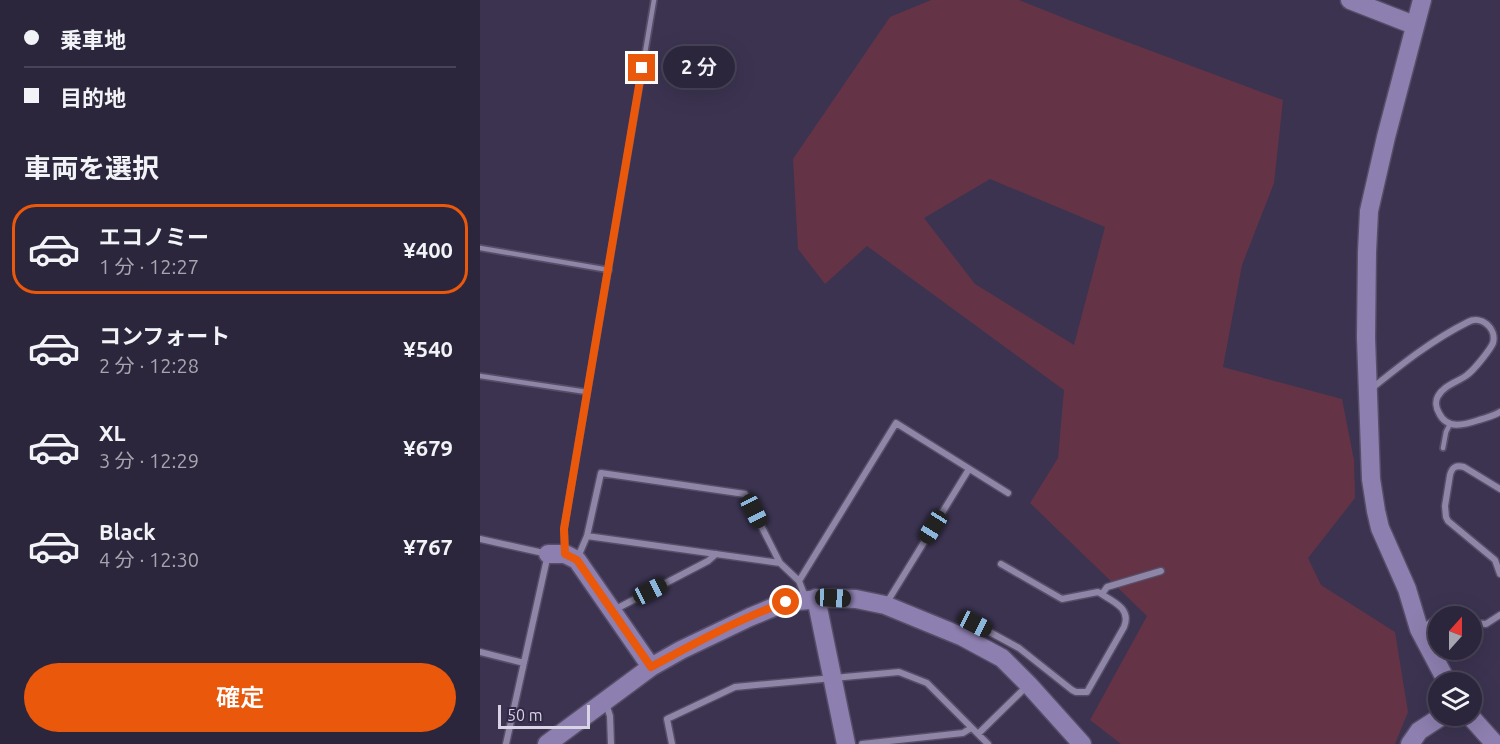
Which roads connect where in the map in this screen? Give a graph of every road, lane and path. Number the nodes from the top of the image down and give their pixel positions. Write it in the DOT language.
graph roads {
  1 [pos="654,0"];
  2 [pos="1350,0"];
  3 [pos="1422,0"];
  4 [pos="1414,25"];
  5 [pos="480,248"];
  6 [pos="609,270"];
  7 [pos="480,376"];
  8 [pos="587,392"];
  9 [pos="1368,392"];
  10 [pos="1500,412"];
  11 [pos="1450,424"];
  12 [pos="1443,448"];
  13 [pos="969,469"];
  14 [pos="1500,489"];
  15 [pos="1008,493"];
  16 [pos="586,536"];
  17 [pos="480,539"];
  18 [pos="716,554"];
  19 [pos="563,556"];
  20 [pos="780,563"];
  21 [pos="1001,564"];
  22 [pos="1161,571"];
  23 [pos="1500,574"];
  24 [pos="799,581"];
  25 [pos="1102,594"];
  26 [pos="811,599"];
  27 [pos="885,605"];
  28 [pos="612,611"];
  29 [pos="1500,615"];
  30 [pos="1428,624"];
  31 [pos="1482,624"];
  32 [pos="1419,629"];
  33 [pos="961,636"];
  34 [pos="480,652"];
  35 [pos="524,663"];
  36 [pos="651,667"];
  37 [pos="1443,672"];
  38 [pos="832,677"];
  39 [pos="1029,685"];
  40 [pos="605,700"];
  41 [pos="1428,725"];
  42 [pos="1479,726"];
  43 [pos="971,728"];
  44 [pos="978,734"];
  45 [pos="506,744"];
  46 [pos="547,744"];
  47 [pos="611,744"];
  48 [pos="672,744"];
  49 [pos="846,744"];
  50 [pos="862,744"];
  51 [pos="988,744"];
  52 [pos="1082,744"];
  53 [pos="1410,744"];
  54 [pos="1495,744"];
  1 -- 6 [label="lane"];
  2 -- 4 [label="street"];
  3 -- 4 [label="street"];
  4 -- 9 [label="street"];
  5 -- 6 [label="lane"];
  6 -- 8 [label="lane"];
  7 -- 8 [label="lane"];
  8 -- 19 [label="lane"];
  9 -- 11 [label="street"];
  9 -- 32 [label="street"];
  10 -- 11 [label="street"];
  11 -- 12 [label="lane"];
  13 -- 15 [label="street"];
  13 -- 24 [label="street"];
  13 -- 27 [label="street"];
  14 -- 23 [label="street"];
  16 -- 18 [label="street"];
  16 -- 19 [label="street"];
  16 -- 20 [label="street"];
  17 -- 19 [label="street"];
  18 -- 20 [label="street"];
  18 -- 28 [label="street"];
  19 -- 28 [label="street"];
  19 -- 35 [label="street"];
  20 -- 24 [label="street"];
  21 -- 25 [label="street"];
  22 -- 25 [label="street"];
  24 -- 26 [label="street"];
  25 -- 33 [label="street"];
  26 -- 27 [label="street"];
  26 -- 36 [label="street"];
  26 -- 38 [label="street"];
  27 -- 33 [label="street"];
  28 -- 36 [label="street"];
  29 -- 31 [label="street"];
  30 -- 32 [label="street"];
  32 -- 37 [label="street"];
  33 -- 39 [label="street"];
  34 -- 35 [label="street"];
  35 -- 45 [label="street"];
  36 -- 40 [label="street"];
  38 -- 43 [label="street"];
  38 -- 48 [label="street"];
  38 -- 49 [label="street"];
  39 -- 44 [label="street"];
  39 -- 52 [label="street"];
  40 -- 46 [label="street"];
  40 -- 47 [label="street"];
  41 -- 53 [label="street"];
  42 -- 54 [label="street"];
  43 -- 44 [label="street"];
  43 -- 50 [label="street"];
  44 -- 51 [label="street"];
}
